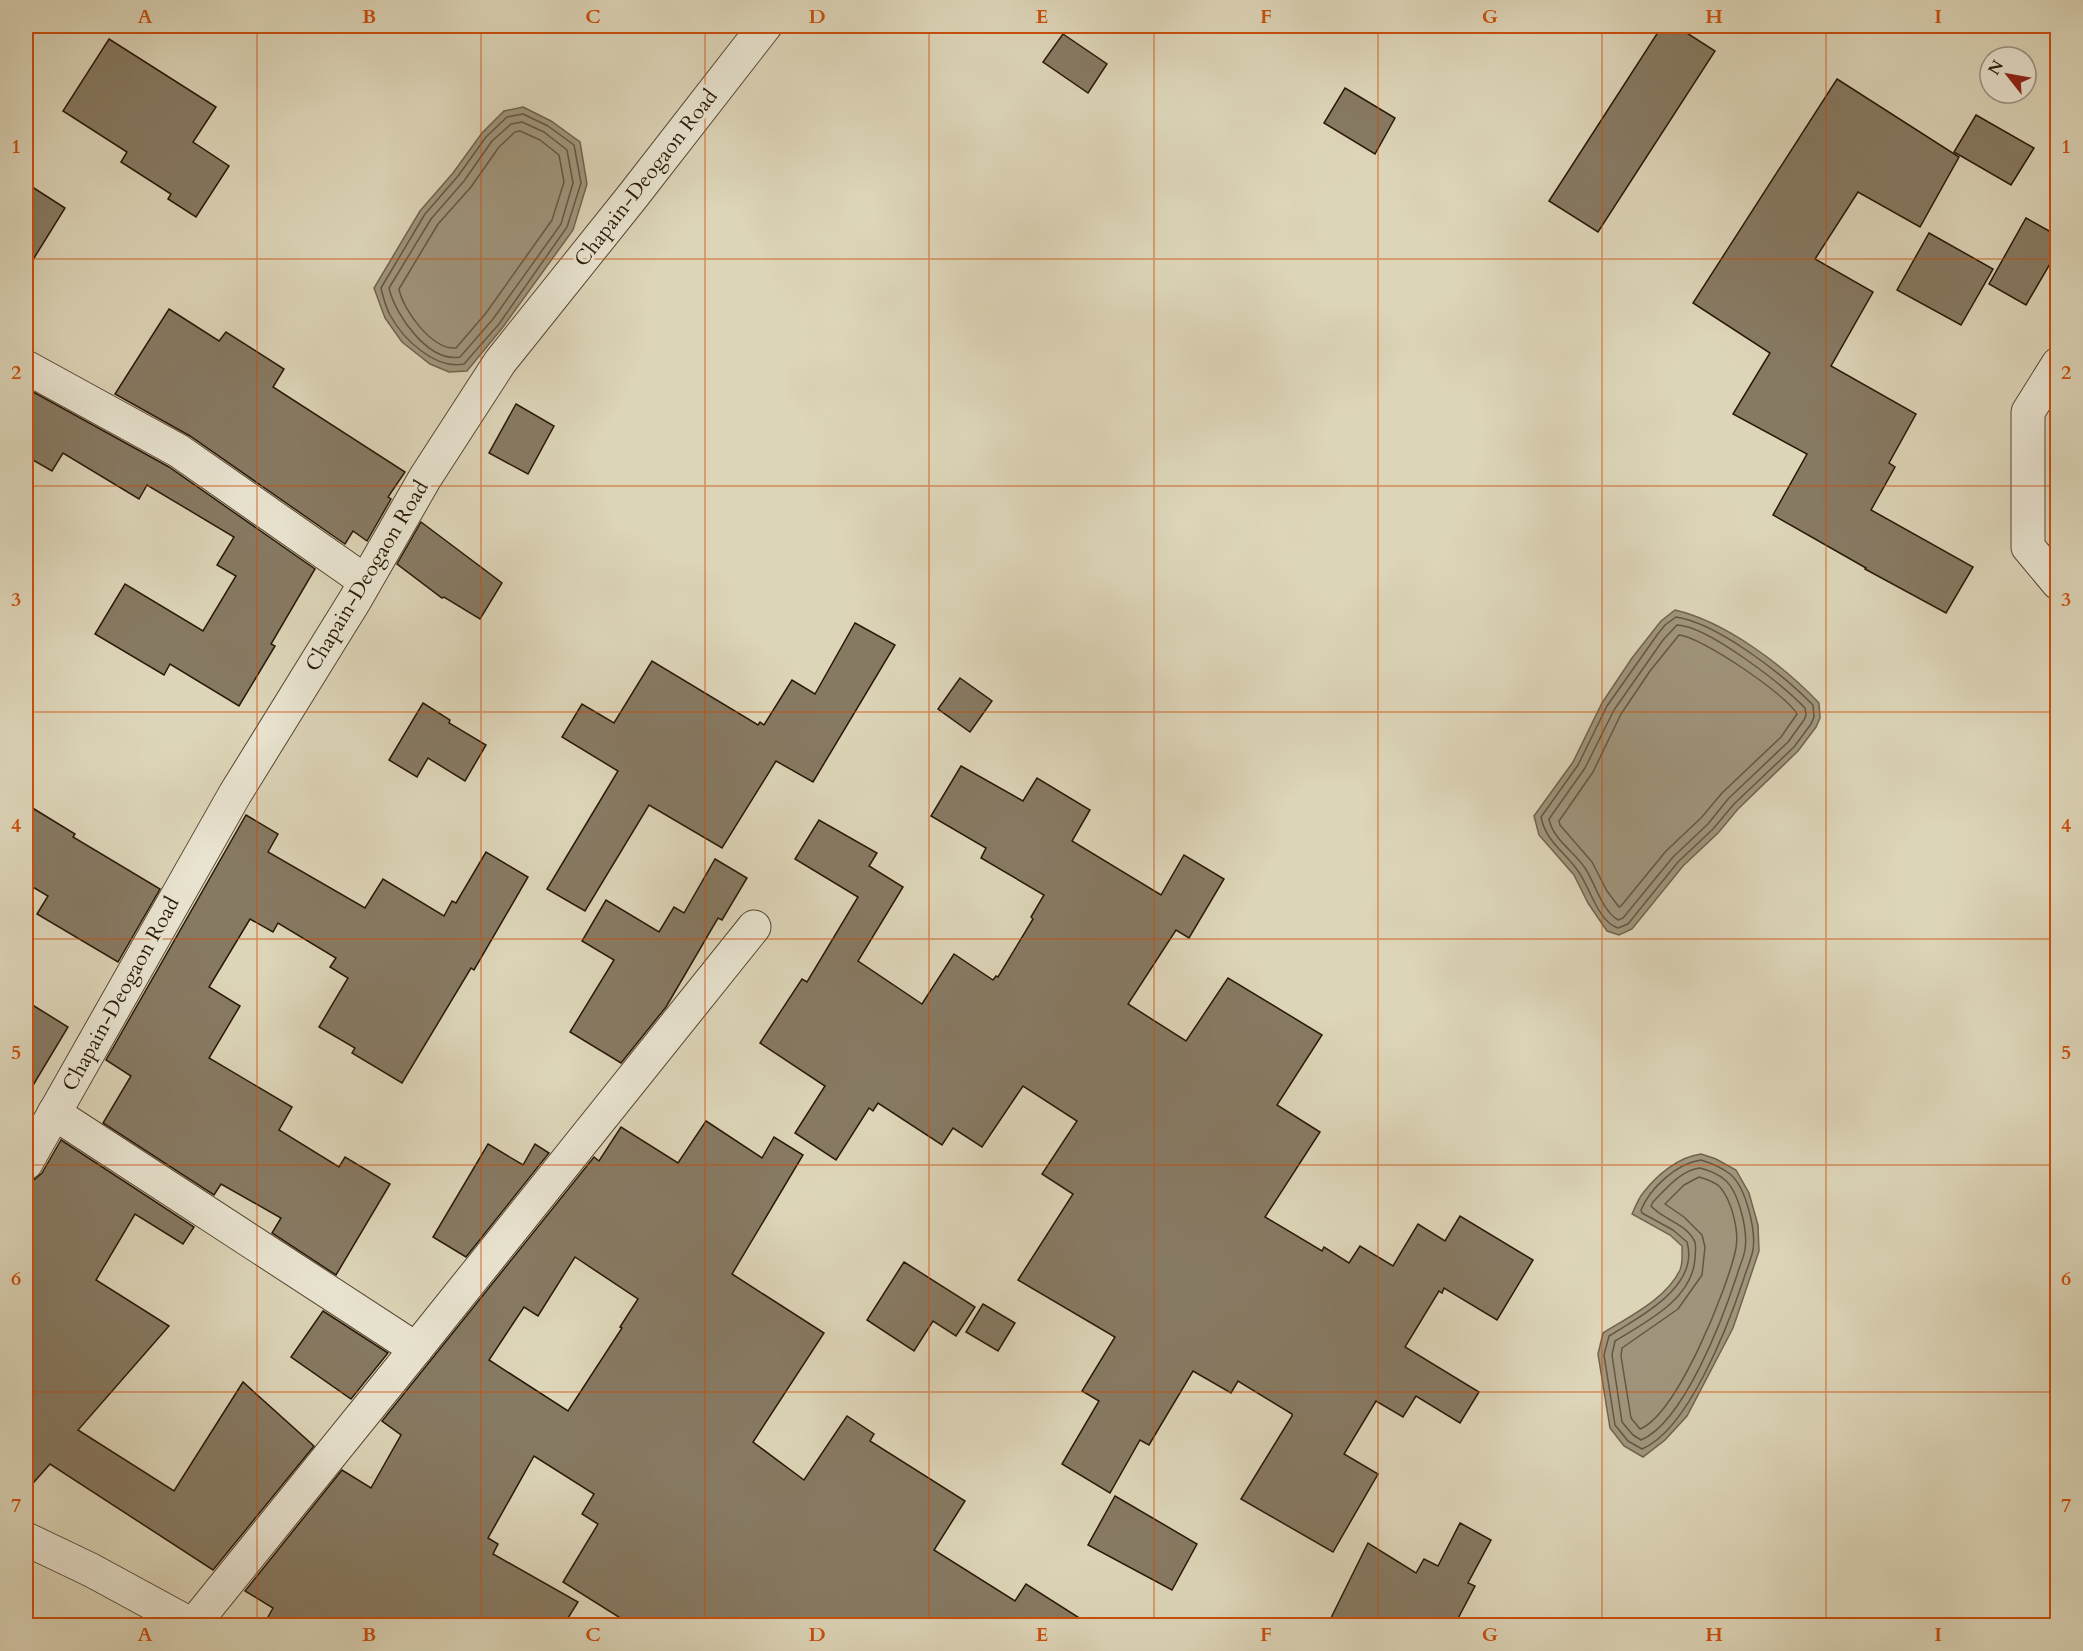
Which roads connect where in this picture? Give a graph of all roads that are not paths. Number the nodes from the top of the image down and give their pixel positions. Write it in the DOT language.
graph roads {
  1 [pos="765,26"];
  2 [pos="2058,364"];
  3 [pos="26,367"];
  4 [pos="365,582"];
  5 [pos="2058,584"];
  6 [pos="754,927"];
  7 [pos="54,1113"];
  8 [pos="26,1163"];
  9 [pos="416,1349"];
  10 [pos="26,1539"];
  11 [pos="193,1625"];
  1 -- 4 [label="street, Chapain-Deogaon Road"];
  2 -- 5 [label="street"];
  3 -- 4 [label="street"];
  4 -- 7 [label="street, Chapain-Deogaon Road"];
  6 -- 9 [label="street"];
  7 -- 8 [label="street, Chapain-Deogaon Road"];
  7 -- 9 [label="street"];
  9 -- 11 [label="street"];
  10 -- 11 [label="street"];
}
